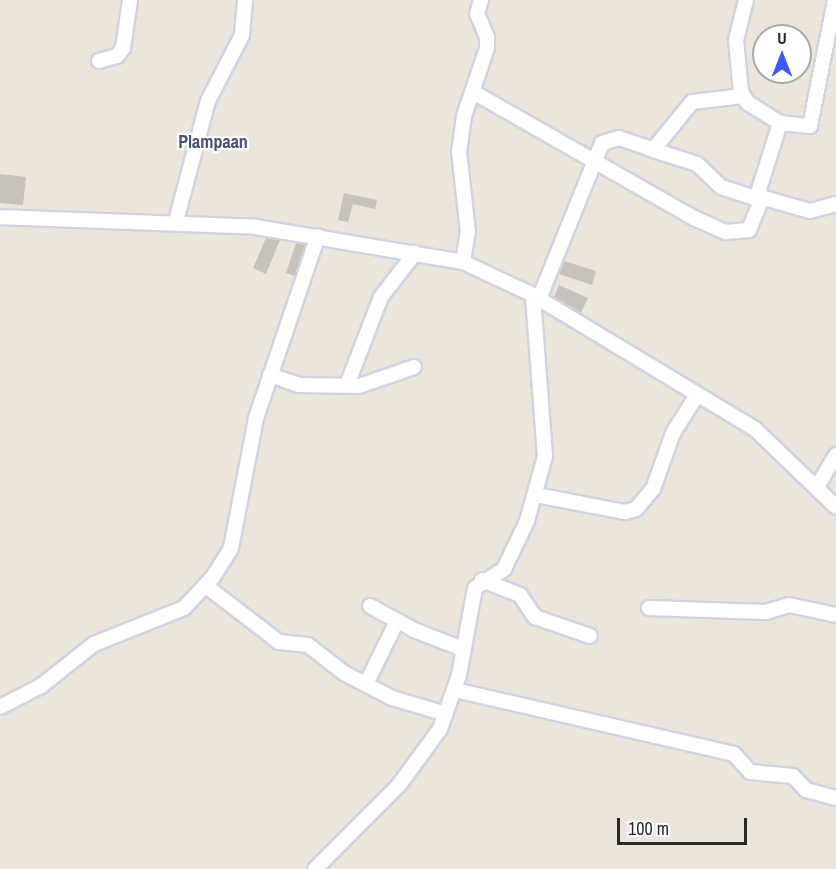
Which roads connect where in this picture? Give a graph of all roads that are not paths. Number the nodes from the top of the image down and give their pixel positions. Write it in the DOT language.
graph roads {
  1 [pos="130,0"];
  2 [pos="245,0"];
  3 [pos="481,0"];
  4 [pos="746,0"];
  5 [pos="835,0"];
  6 [pos="99,61"];
  7 [pos="473,92"];
  8 [pos="743,96"];
  9 [pos="780,123"];
  10 [pos="653,150"];
  11 [pos="594,160"];
  12 [pos="760,200"];
  13 [pos="836,204"];
  14 [pos="0,217"];
  15 [pos="176,221"];
  16 [pos="318,236"];
  17 [pos="415,253"];
  18 [pos="463,262"];
  19 [pos="536,297"];
  20 [pos="414,367"];
  21 [pos="270,375"];
  22 [pos="346,385"];
  23 [pos="697,395"];
  24 [pos="836,455"];
  25 [pos="818,485"];
  26 [pos="536,495"];
  27 [pos="836,507"];
  28 [pos="482,580"];
  29 [pos="206,586"];
  30 [pos="370,606"];
  31 [pos="649,608"];
  32 [pos="836,615"];
  33 [pos="397,621"];
  34 [pos="590,636"];
  35 [pos="464,649"];
  36 [pos="367,682"];
  37 [pos="455,690"];
  38 [pos="0,707"];
  39 [pos="446,714"];
  40 [pos="836,798"];
  41 [pos="315,869"];
  1 -- 6 [label="street"];
  2 -- 15 [label="street"];
  3 -- 7 [label="street"];
  4 -- 8 [label="street"];
  5 -- 9 [label="street"];
  7 -- 11 [label="street"];
  7 -- 18 [label="street"];
  8 -- 9 [label="street"];
  8 -- 10 [label="street"];
  9 -- 12 [label="street"];
  10 -- 11 [label="street"];
  10 -- 12 [label="street"];
  11 -- 12 [label="street"];
  11 -- 19 [label="street"];
  12 -- 13 [label="street"];
  14 -- 15 [label="street"];
  15 -- 16 [label="street"];
  16 -- 17 [label="street"];
  16 -- 21 [label="street"];
  17 -- 18 [label="street"];
  17 -- 22 [label="street"];
  18 -- 19 [label="street"];
  19 -- 23 [label="street"];
  19 -- 26 [label="street"];
  20 -- 22 [label="street"];
  21 -- 22 [label="street"];
  21 -- 29 [label="street"];
  23 -- 25 [label="street"];
  23 -- 26 [label="street"];
  24 -- 25 [label="street"];
  25 -- 27 [label="street"];
  26 -- 28 [label="street"];
  28 -- 34 [label="street"];
  28 -- 35 [label="street"];
  29 -- 36 [label="street"];
  29 -- 38 [label="street"];
  30 -- 33 [label="street"];
  31 -- 32 [label="street"];
  33 -- 35 [label="street"];
  33 -- 36 [label="street"];
  35 -- 37 [label="street"];
  36 -- 39 [label="street"];
  37 -- 39 [label="street"];
  37 -- 40 [label="street"];
  39 -- 41 [label="street"];
}
